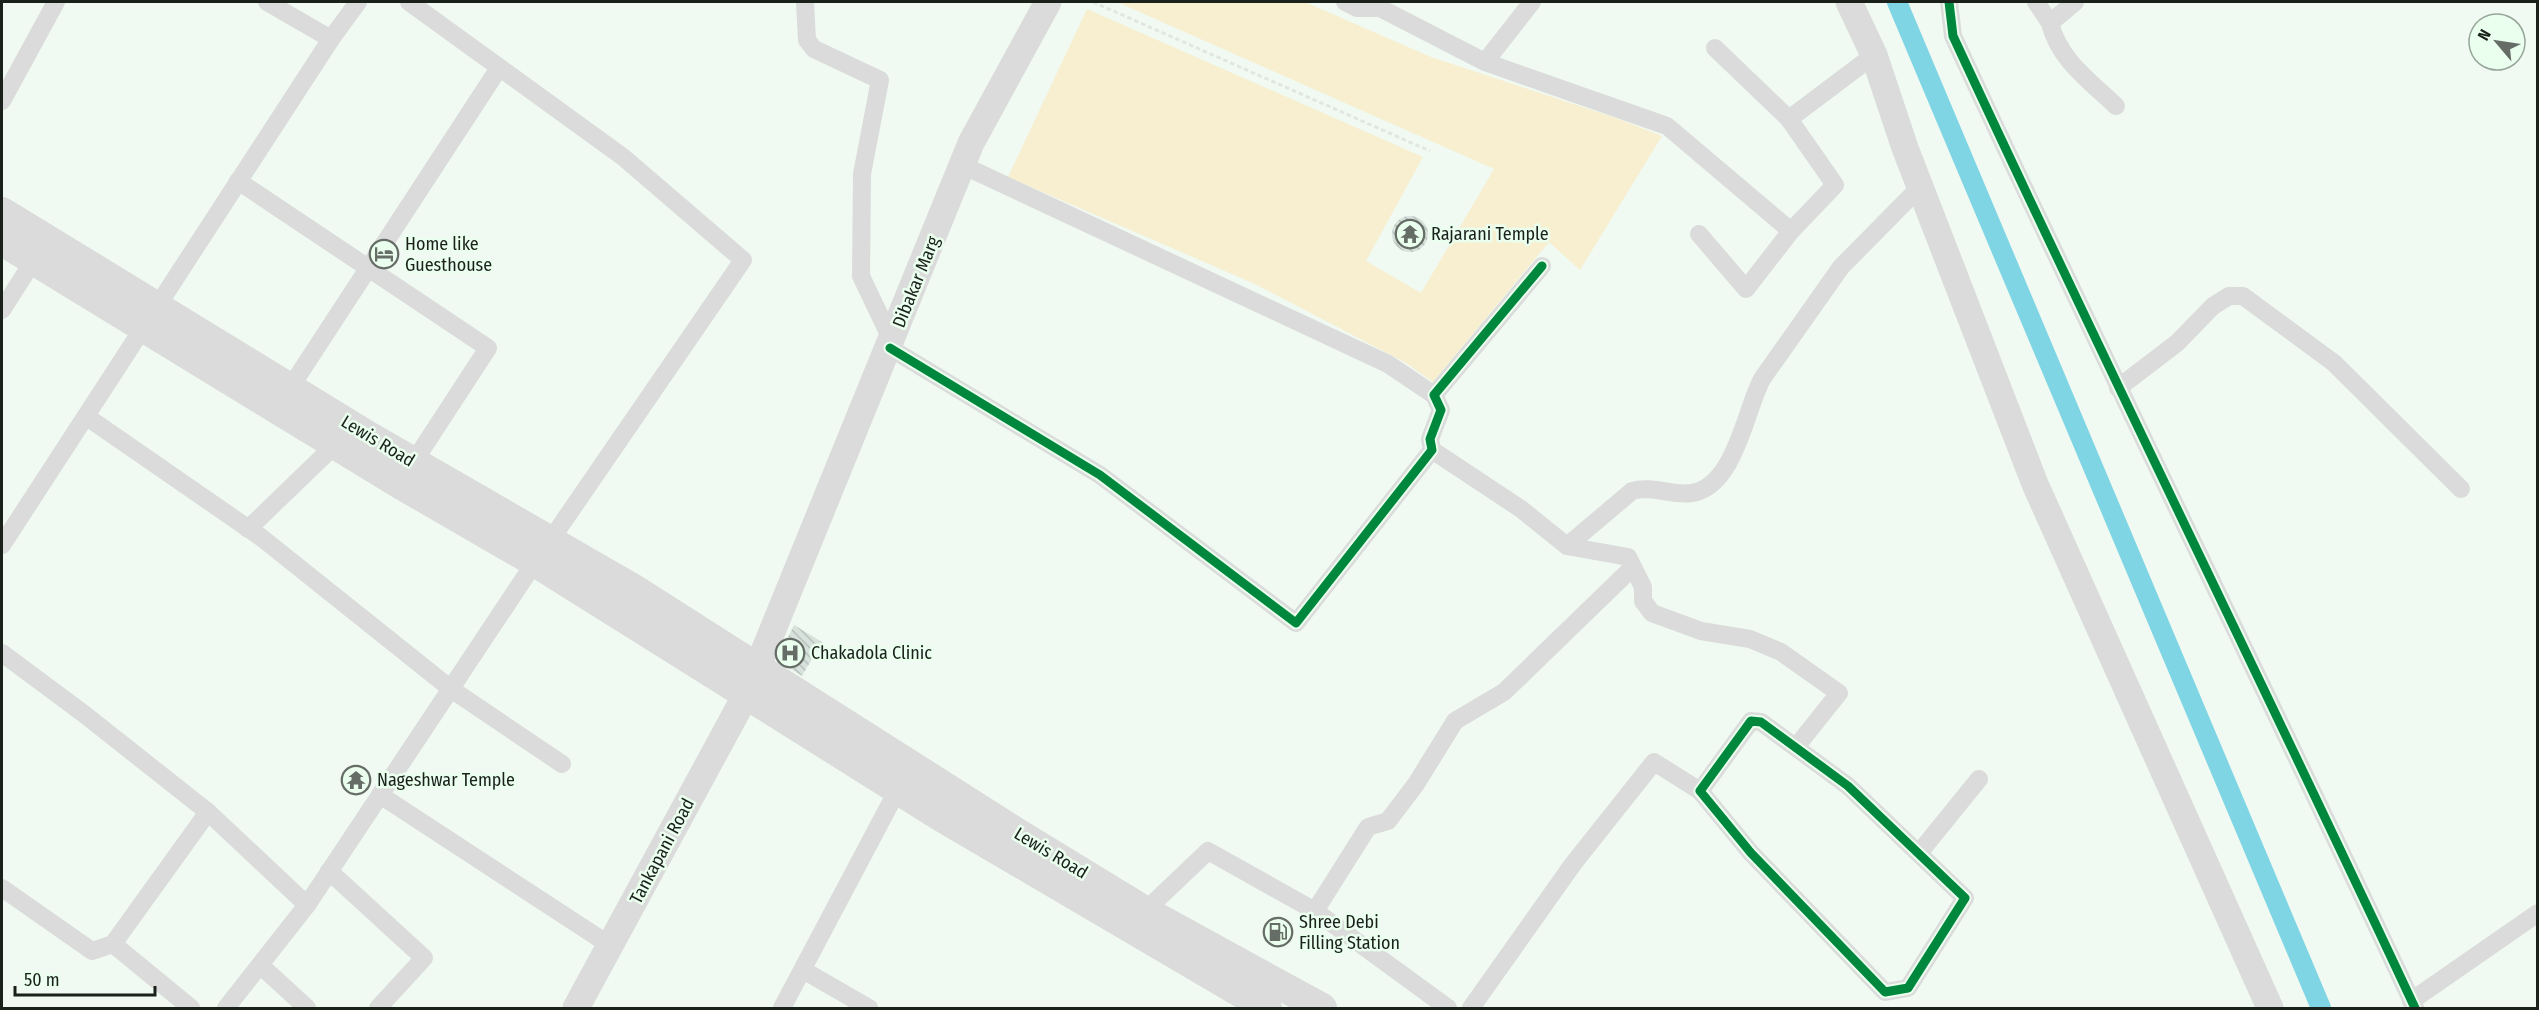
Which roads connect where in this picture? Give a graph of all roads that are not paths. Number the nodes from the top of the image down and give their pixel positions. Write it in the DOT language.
graph roads {
  1 [pos="56,2"];
  2 [pos="267,2"];
  3 [pos="358,2"];
  4 [pos="409,2"];
  5 [pos="805,2"];
  6 [pos="1048,2"];
  7 [pos="1345,2"];
  8 [pos="1532,2"];
  9 [pos="1849,2"];
  10 [pos="1949,2"];
  11 [pos="2036,2"];
  12 [pos="2075,2"];
  13 [pos="1382,5"];
  14 [pos="2050,23"];
  15 [pos="331,39"];
  16 [pos="1715,48"];
  17 [pos="1874,55"];
  18 [pos="1485,62"];
  19 [pos="499,68"];
  20 [pos="2,101"];
  21 [pos="2116,106"];
  22 [pos="1789,119"];
  23 [pos="962,165"];
  24 [pos="238,181"];
  25 [pos="1920,187"];
  26 [pos="2,212"];
  27 [pos="1791,231"];
  28 [pos="1699,234"];
  29 [pos="2,241"];
  30 [pos="34,260"];
  31 [pos="1542,266"];
  32 [pos="368,267"];
  33 [pos="2,310"];
  34 [pos="150,317"];
  35 [pos="891,345"];
  36 [pos="290,388"];
  37 [pos="2118,388"];
  38 [pos="1434,395"];
  39 [pos="87,417"];
  40 [pos="336,445"];
  41 [pos="1432,450"];
  42 [pos="413,463"];
  43 [pos="2461,489"];
  44 [pos="248,529"];
  45 [pos="2,545"];
  46 [pos="1567,546"];
  47 [pos="543,552"];
  48 [pos="1632,568"];
  49 [pos="2,653"];
  50 [pos="751,681"];
  51 [pos="451,689"];
  52 [pos="782,700"];
  53 [pos="1796,747"];
  54 [pos="562,764"];
  55 [pos="1979,779"];
  56 [pos="898,789"];
  57 [pos="1700,791"];
  58 [pos="380,795"];
  59 [pos="208,812"];
  60 [pos="1919,853"];
  61 [pos="329,871"];
  62 [pos="2,888"];
  63 [pos="307,905"];
  64 [pos="1145,910"];
  65 [pos="1315,911"];
  66 [pos="2538,913"];
  67 [pos="113,944"];
  68 [pos="611,946"];
  69 [pos="260,965"];
  70 [pos="803,970"];
  71 [pos="2413,1005"];
  72 [pos="191,1008"];
  73 [pos="226,1008"];
  74 [pos="307,1008"];
  75 [pos="378,1008"];
  76 [pos="576,1008"];
  77 [pos="782,1008"];
  78 [pos="869,1008"];
  79 [pos="1267,1008"];
  80 [pos="1322,1008"];
  81 [pos="1448,1008"];
  82 [pos="1470,1008"];
  83 [pos="2270,1008"];
  1 -- 20 [label="street"];
  2 -- 15 [label="street"];
  3 -- 15 [label="street"];
  4 -- 19 [label="street"];
  5 -- 35 [label="street"];
  6 -- 23 [label="street, Dibakar Marg"];
  7 -- 13 [label="street"];
  8 -- 18 [label="street"];
  9 -- 17 [label="street"];
  10 -- 37 [label="street"];
  11 -- 14 [label="street"];
  12 -- 14 [label="street"];
  13 -- 18 [label="street"];
  14 -- 21 [label="street"];
  15 -- 24 [label="street"];
  16 -- 22 [label="street"];
  17 -- 22 [label="street"];
  17 -- 25 [label="street"];
  18 -- 27 [label="street"];
  19 -- 32 [label="street"];
  19 -- 47 [label="street"];
  22 -- 27 [label="street"];
  23 -- 35 [label="street, Dibakar Marg"];
  23 -- 38 [label="street"];
  24 -- 32 [label="street"];
  24 -- 34 [label="street"];
  25 -- 46 [label="street"];
  25 -- 83 [label="street"];
  26 -- 34 [label="main road, Lewis Road"];
  27 -- 28 [label="street"];
  29 -- 30 [label="main road, Lewis Road"];
  30 -- 33 [label="street"];
  30 -- 34 [label="main road, Lewis Road"];
  31 -- 38 [label="street"];
  32 -- 36 [label="street"];
  32 -- 42 [label="street"];
  34 -- 36 [label="main road, Lewis Road"];
  34 -- 39 [label="street"];
  34 -- 40 [label="main road, Lewis Road"];
  35 -- 41 [label="street"];
  35 -- 50 [label="street, Dibakar Marg"];
  36 -- 42 [label="main road, Lewis Road"];
  37 -- 43 [label="street"];
  37 -- 71 [label="street"];
  38 -- 41 [label="street"];
  39 -- 44 [label="street"];
  39 -- 45 [label="street"];
  40 -- 44 [label="street"];
  40 -- 47 [label="main road, Lewis Road"];
  41 -- 46 [label="street"];
  42 -- 47 [label="main road, Lewis Road"];
  44 -- 51 [label="street"];
  46 -- 48 [label="street"];
  47 -- 50 [label="main road, Lewis Road"];
  47 -- 51 [label="street"];
  48 -- 53 [label="street"];
  48 -- 65 [label="street"];
  49 -- 59 [label="street"];
  50 -- 52 [label="main road, Lewis Road"];
  50 -- 68 [label="street, Tankapani Road"];
  51 -- 54 [label="street"];
  51 -- 58 [label="street"];
  52 -- 56 [label="main road, Lewis Road"];
  52 -- 64 [label="main road, Lewis Road"];
  53 -- 57 [label="street"];
  53 -- 60 [label="street"];
  55 -- 60 [label="street"];
  56 -- 70 [label="street"];
  56 -- 79 [label="main road, Lewis Road"];
  57 -- 60 [label="street"];
  57 -- 82 [label="street"];
  58 -- 61 [label="street"];
  58 -- 68 [label="street"];
  59 -- 63 [label="street"];
  59 -- 67 [label="street"];
  61 -- 63 [label="street"];
  61 -- 75 [label="street"];
  62 -- 67 [label="street"];
  63 -- 69 [label="street"];
  64 -- 65 [label="street"];
  64 -- 80 [label="main road, Lewis Road"];
  65 -- 81 [label="street"];
  66 -- 71 [label="street"];
  67 -- 72 [label="street"];
  68 -- 76 [label="street, Tankapani Road"];
  69 -- 73 [label="street"];
  69 -- 74 [label="street"];
  70 -- 77 [label="street"];
  70 -- 78 [label="street"];
}
